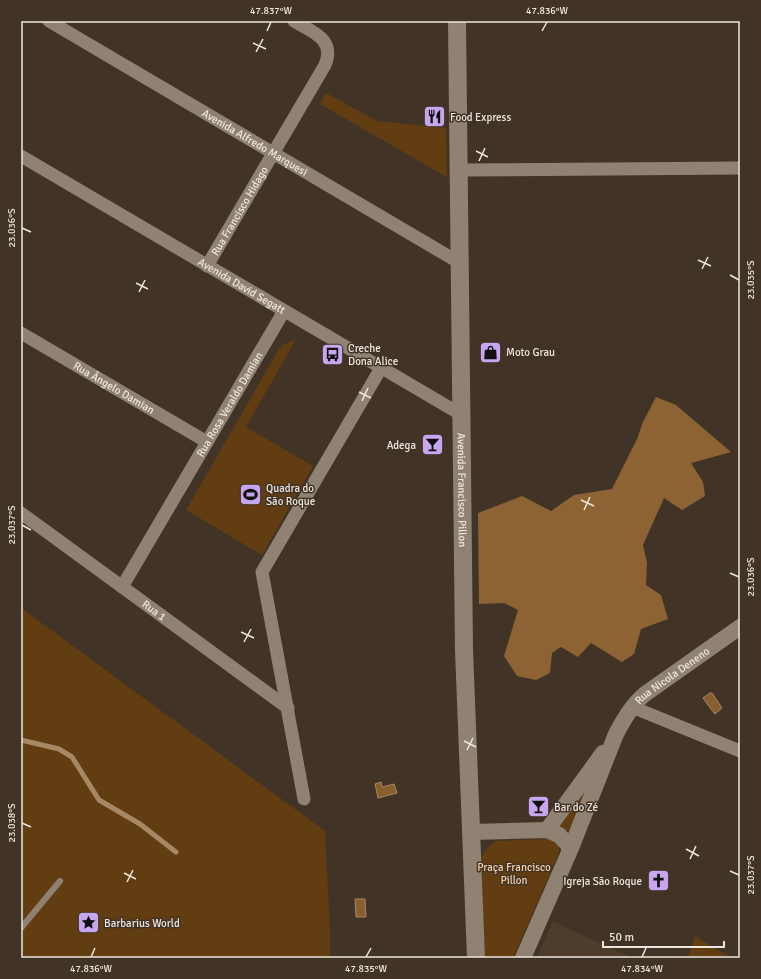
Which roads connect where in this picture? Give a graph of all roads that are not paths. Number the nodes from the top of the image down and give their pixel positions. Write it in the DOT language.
graph roads {
  1 [pos="49,21"];
  2 [pos="294,21"];
  3 [pos="457,21"];
  4 [pos="273,153"];
  5 [pos="21,156"];
  6 [pos="740,168"];
  7 [pos="459,170"];
  8 [pos="460,263"];
  9 [pos="207,266"];
  10 [pos="284,311"];
  11 [pos="21,333"];
  12 [pos="381,368"];
  13 [pos="462,415"];
  14 [pos="207,442"];
  15 [pos="21,513"];
  16 [pos="122,587"];
  17 [pos="740,627"];
  18 [pos="288,708"];
  19 [pos="632,708"];
  20 [pos="616,734"];
  21 [pos="740,751"];
  22 [pos="304,798"];
  23 [pos="547,830"];
  24 [pos="471,832"];
  25 [pos="571,848"];
  26 [pos="60,881"];
  27 [pos="21,928"];
  28 [pos="476,958"];
  29 [pos="523,958"];
  1 -- 4 [label="street, Avenida Alfredo Marquesi"];
  2 -- 4 [label="street, Rua Francisco Hidago"];
  3 -- 7 [label="main road, Avenida Francisco Pillon"];
  4 -- 8 [label="street, Avenida Alfredo Marquesi"];
  4 -- 9 [label="street, Rua Francisco Hidago"];
  5 -- 9 [label="street, Avenida David Segatt"];
  6 -- 7 [label="street"];
  7 -- 8 [label="main road, Avenida Francisco Pillon"];
  8 -- 13 [label="main road, Avenida Francisco Pillon"];
  9 -- 10 [label="street, Avenida David Segatt"];
  10 -- 12 [label="street, Avenida David Segatt"];
  10 -- 14 [label="street, Rua Rosa Veraldo Damian"];
  11 -- 14 [label="street, Rua Ângelo Damian"];
  12 -- 13 [label="street, Avenida David Segatt"];
  12 -- 18 [label="street"];
  13 -- 24 [label="main road, Avenida Francisco Pillon"];
  14 -- 16 [label="street, Rua Rosa Veraldo Damian"];
  15 -- 16 [label="street, Rua 1"];
  16 -- 18 [label="street, Rua 1"];
  17 -- 19 [label="street, Rua Nicola Deneno"];
  18 -- 22 [label="street"];
  19 -- 20 [label="street, Rua Nicola Deneno"];
  19 -- 21 [label="street"];
  20 -- 23 [label="street"];
  20 -- 25 [label="street"];
  23 -- 24 [label="street"];
  23 -- 25 [label="street"];
  24 -- 28 [label="main road, Avenida Francisco Pillon"];
  25 -- 29 [label="street"];
  26 -- 27 [label="lane"];
}
